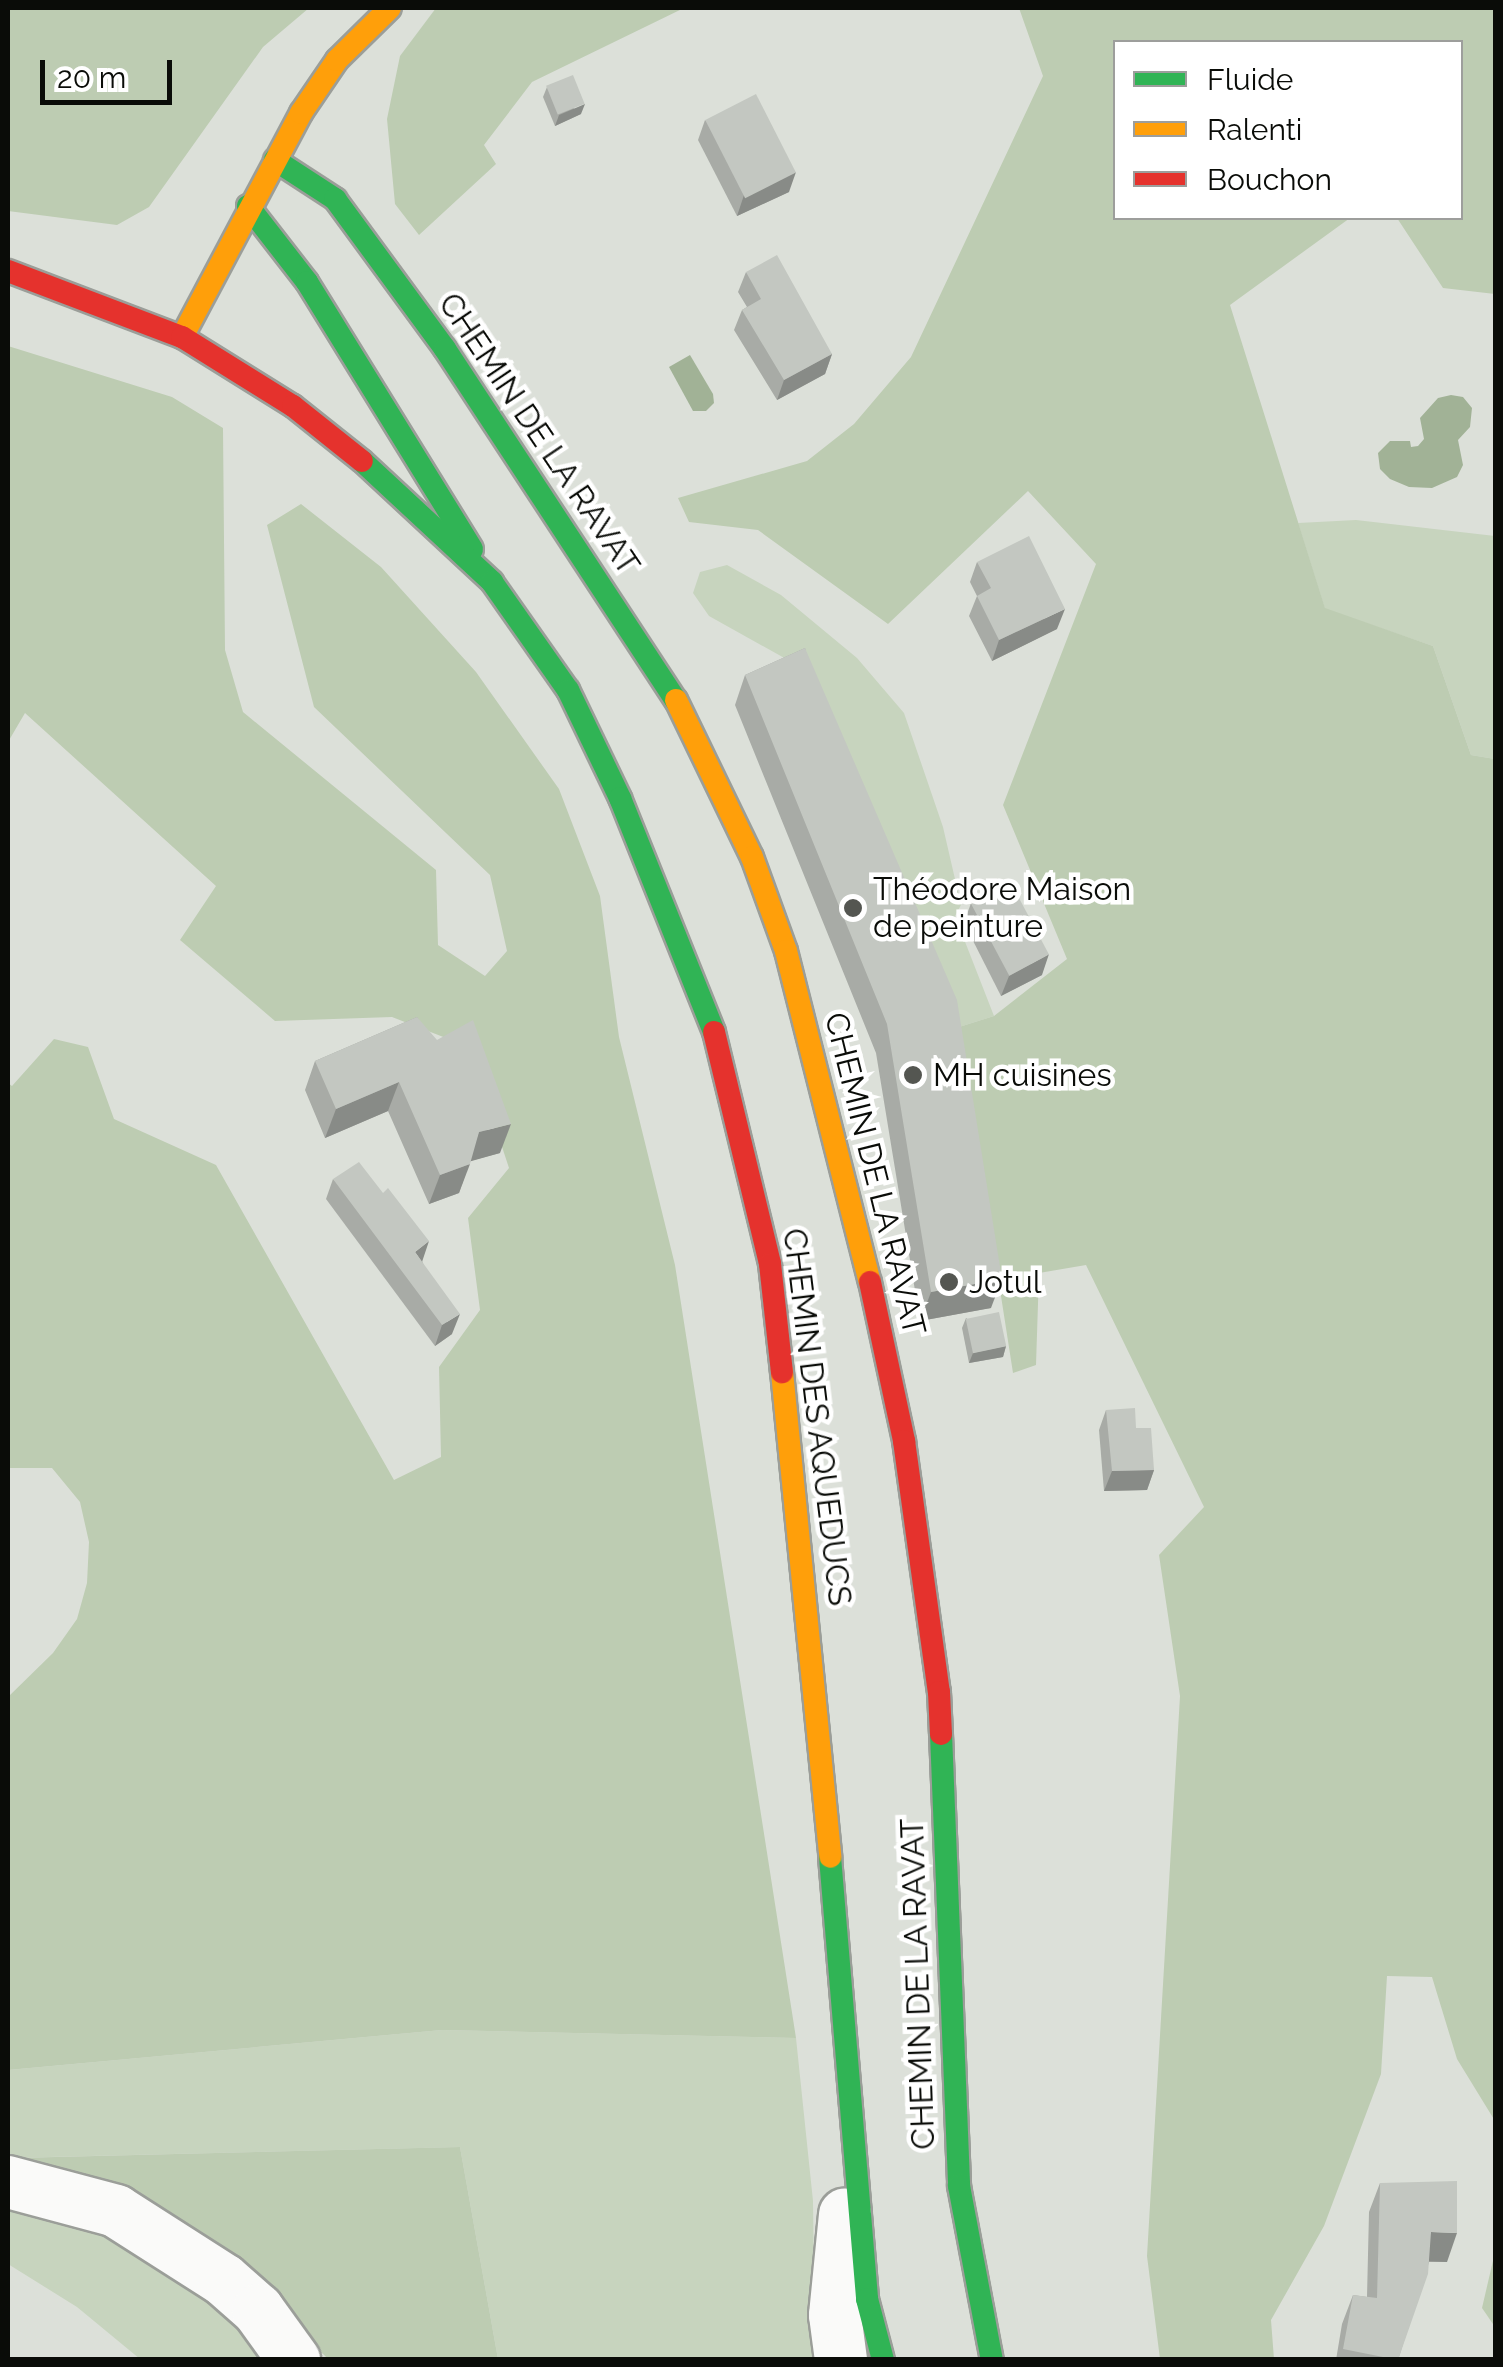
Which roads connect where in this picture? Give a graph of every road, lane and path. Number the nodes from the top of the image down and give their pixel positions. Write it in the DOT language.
graph roads {
  1 [pos="390,8"];
  2 [pos="275,160"];
  3 [pos="248,206"];
  4 [pos="8,271"];
  5 [pos="182,338"];
  6 [pos="492,582"];
  7 [pos="852,2143"];
  8 [pos="8,2182"];
  9 [pos="294,2360"];
  10 [pos="840,2360"];
  11 [pos="883,2360"];
  12 [pos="992,2360"];
  1 -- 2 [label="street"];
  2 -- 3 [label="street"];
  2 -- 12 [label="street, CHEMIN DE LA RAVAT"];
  3 -- 5 [label="street"];
  3 -- 6 [label="street"];
  4 -- 5 [label="street, CHEMIN DES AQUEDUCS"];
  5 -- 6 [label="street, CHEMIN DES AQUEDUCS"];
  6 -- 7 [label="street, CHEMIN DES AQUEDUCS"];
  7 -- 10 [label="street"];
  7 -- 11 [label="street, CHEMIN DES AQUEDUCS"];
  8 -- 9 [label="street"];
}
